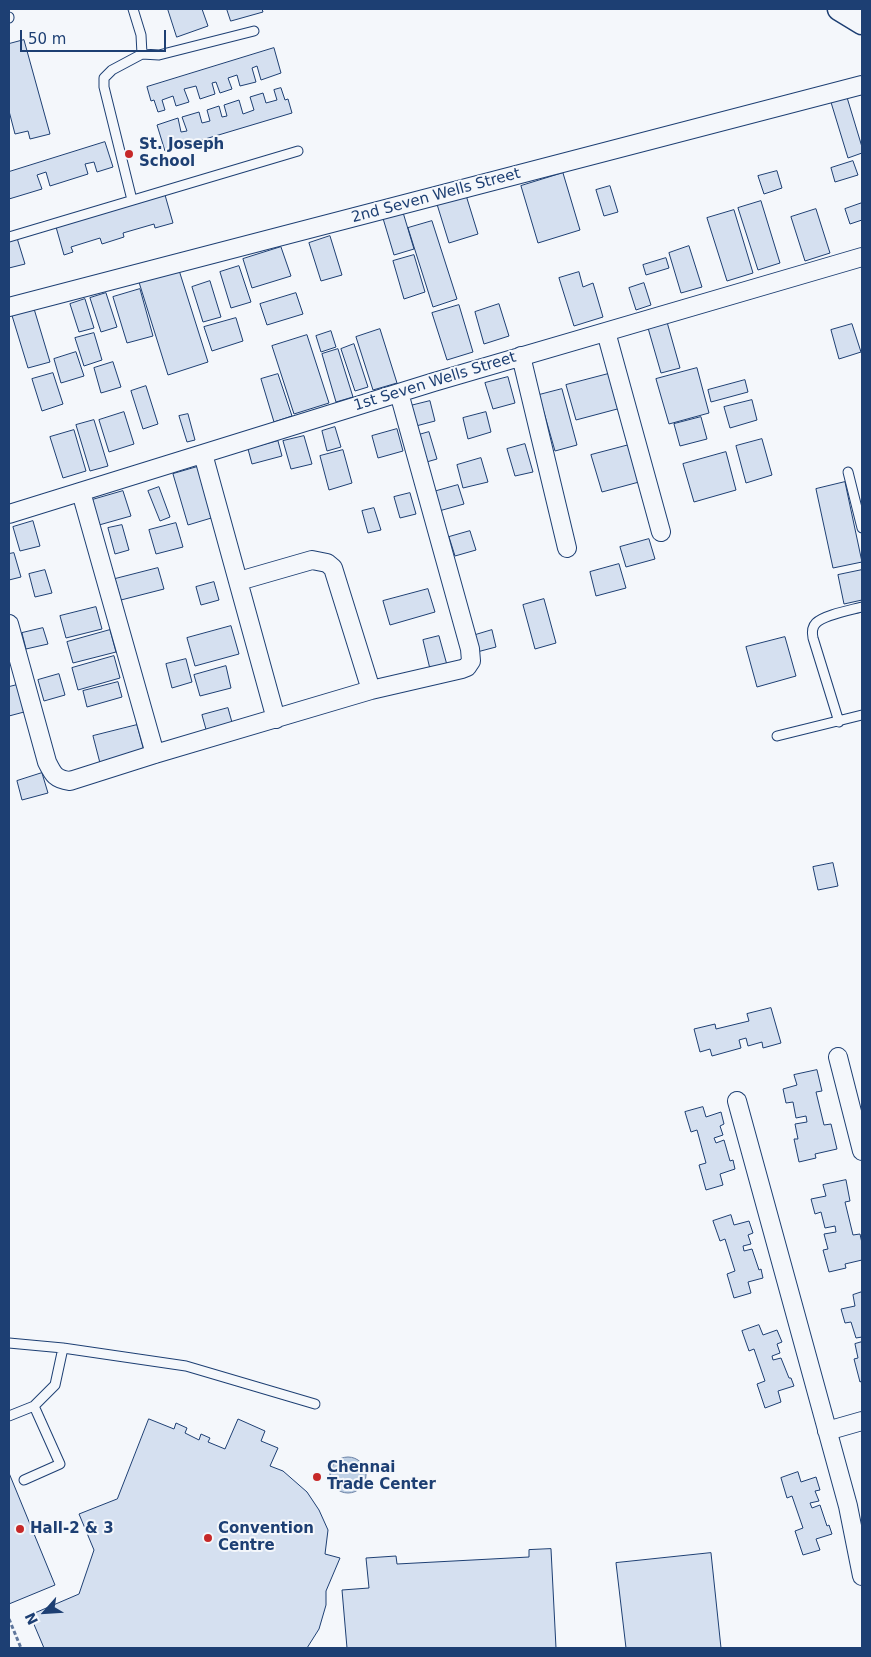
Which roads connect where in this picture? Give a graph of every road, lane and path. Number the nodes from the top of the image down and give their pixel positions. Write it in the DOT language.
graph roads {
  1 [pos="133,9"];
  2 [pos="839,9"];
  3 [pos="862,23"];
  4 [pos="254,31"];
  5 [pos="142,54"];
  6 [pos="862,85"];
  7 [pos="298,152"];
  8 [pos="132,200"];
  9 [pos="9,237"];
  10 [pos="862,257"];
  11 [pos="9,306"];
  12 [pos="606,332"];
  13 [pos="521,356"];
  14 [pos="399,393"];
  15 [pos="203,454"];
  16 [pos="848,472"];
  17 [pos="81,492"];
  18 [pos="9,514"];
  19 [pos="862,528"];
  20 [pos="661,532"];
  21 [pos="567,548"];
  22 [pos="239,581"];
  23 [pos="862,607"];
  24 [pos="9,624"];
  25 [pos="371,690"];
  26 [pos="862,715"];
  27 [pos="276,719"];
  28 [pos="839,722"];
  29 [pos="777,736"];
  30 [pos="155,754"];
  31 [pos="838,1057"];
  32 [pos="737,1101"];
  33 [pos="862,1151"];
  34 [pos="9,1343"];
  35 [pos="63,1348"];
  36 [pos="315,1404"];
  37 [pos="34,1406"];
  38 [pos="9,1416"];
  39 [pos="862,1421"];
  40 [pos="827,1431"];
  41 [pos="24,1480"];
  42 [pos="862,1576"];
  43 [pos="9,1619"];
  44 [pos="21,1648"];
  1 -- 5 [label="lane"];
  2 -- 3 [label="street"];
  4 -- 5 [label="lane"];
  5 -- 8 [label="lane"];
  6 -- 11 [label="street, 2nd Seven Wells Street"];
  7 -- 8 [label="lane"];
  8 -- 9 [label="lane"];
  10 -- 12 [label="street, 1st Seven Wells Street"];
  12 -- 13 [label="street, 1st Seven Wells Street"];
  12 -- 20 [label="street"];
  13 -- 14 [label="street, 1st Seven Wells Street"];
  13 -- 21 [label="street"];
  14 -- 15 [label="street, 1st Seven Wells Street"];
  14 -- 25 [label="street"];
  15 -- 17 [label="street, 1st Seven Wells Street"];
  15 -- 22 [label="street"];
  16 -- 19 [label="lane"];
  17 -- 18 [label="street, 1st Seven Wells Street"];
  17 -- 30 [label="street"];
  22 -- 25 [label="street"];
  22 -- 27 [label="street"];
  23 -- 28 [label="lane"];
  24 -- 30 [label="street"];
  25 -- 27 [label="street"];
  26 -- 28 [label="lane"];
  27 -- 30 [label="street"];
  28 -- 29 [label="lane"];
  31 -- 33 [label="street"];
  32 -- 40 [label="street"];
  34 -- 35 [label="lane"];
  35 -- 36 [label="lane"];
  35 -- 37 [label="lane"];
  37 -- 38 [label="lane"];
  37 -- 41 [label="lane"];
  39 -- 40 [label="street"];
  40 -- 42 [label="street"];
  43 -- 44 [label="path"];
}
